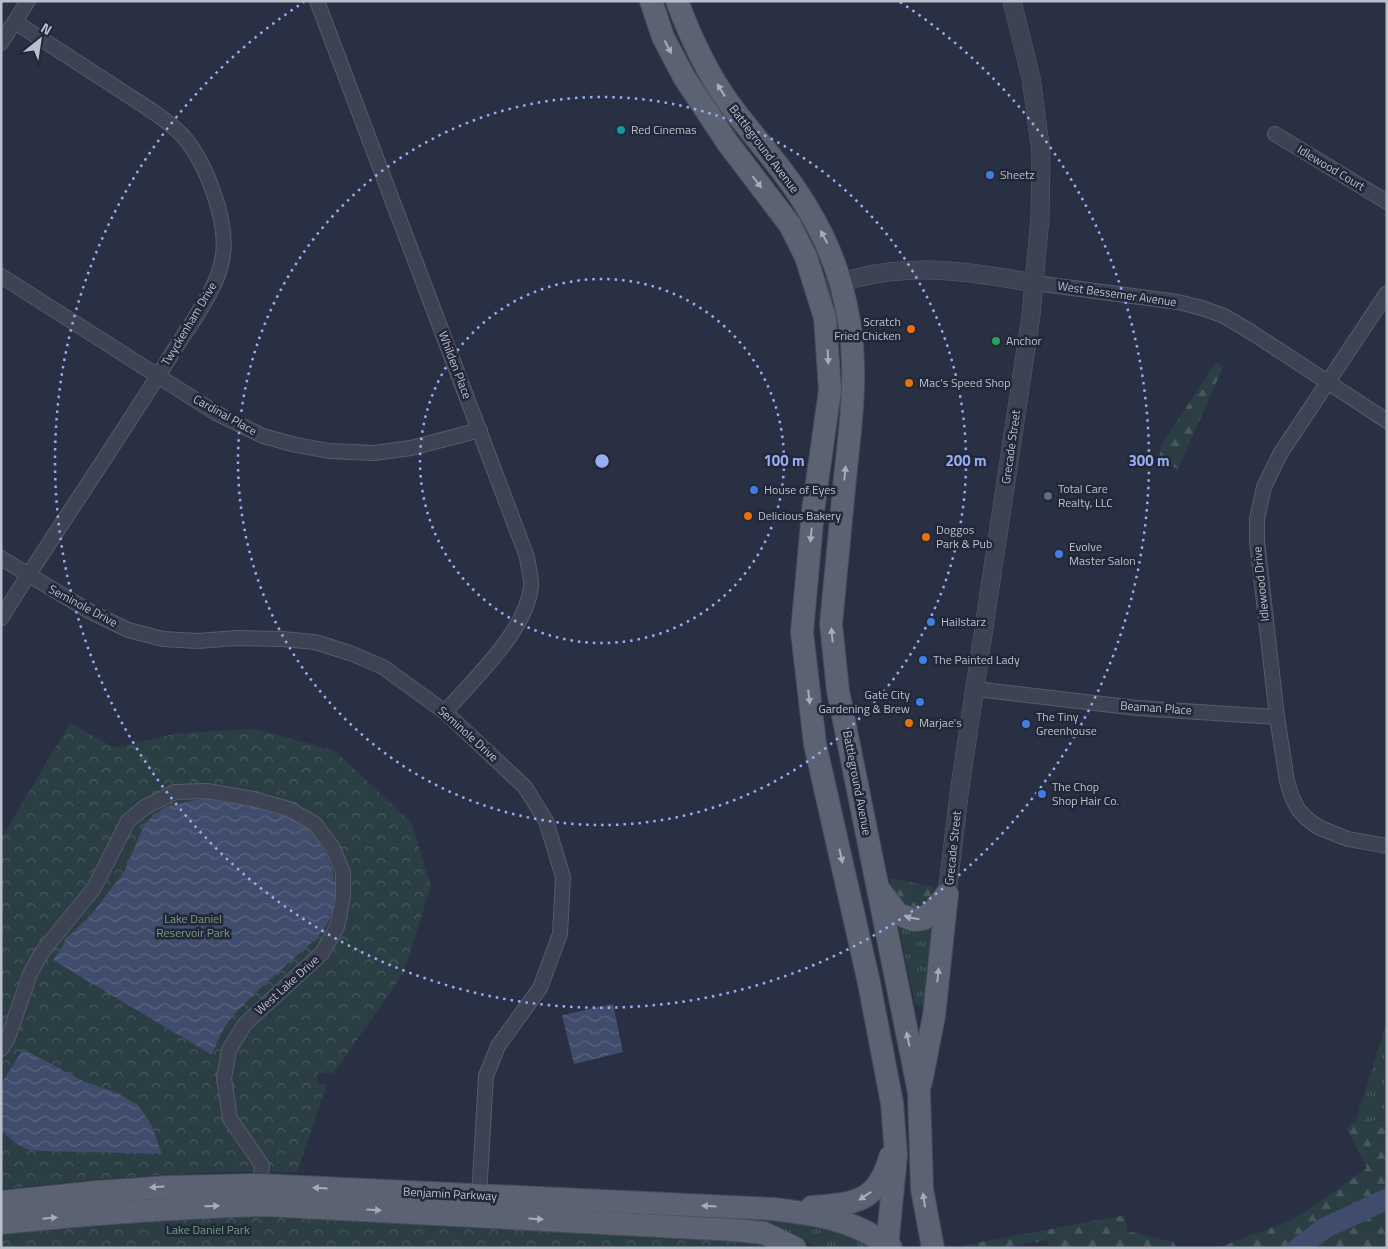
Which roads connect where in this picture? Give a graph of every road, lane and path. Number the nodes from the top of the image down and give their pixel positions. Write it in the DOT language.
graph roads {
  1 [pos="28,1"];
  2 [pos="317,1"];
  3 [pos="651,1"];
  4 [pos="677,1"];
  5 [pos="1012,1"];
  6 [pos="15,22"];
  7 [pos="1,43"];
  8 [pos="1275,134"];
  9 [pos="1387,202"];
  10 [pos="1,276"];
  11 [pos="840,283"];
  12 [pos="1036,283"];
  13 [pos="818,292"];
  14 [pos="1387,293"];
  15 [pos="158,375"];
  16 [pos="1328,383"];
  17 [pos="1387,421"];
  18 [pos="480,430"];
  19 [pos="1,558"];
  20 [pos="28,576"];
  21 [pos="1,618"];
  22 [pos="976,689"];
  23 [pos="446,712"];
  24 [pos="1277,716"];
  25 [pos="1387,846"];
  26 [pos="878,889"];
  27 [pos="948,894"];
  28 [pos="1,1049"];
  29 [pos="919,1092"];
  30 [pos="895,1139"];
  31 [pos="260,1185"];
  32 [pos="479,1196"];
  33 [pos="1,1202"];
  34 [pos="774,1209"];
  35 [pos="1,1223"];
  36 [pos="889,1247"];
  37 [pos="795,1248"];
  38 [pos="933,1248"];
  1 -- 6 [label="street"];
  2 -- 18 [label="street, Whilden Place"];
  3 -- 13 [label="main road, Battleground Avenue, one-way"];
  11 -- 4 [label="main road, Battleground Avenue, one-way"];
  5 -- 12 [label="street, Grecade Street"];
  6 -- 7 [label="street"];
  6 -- 15 [label="street, Twyckenham Drive"];
  8 -- 9 [label="street, Idlewood Court"];
  10 -- 15 [label="street, Cardinal Place"];
  11 -- 12 [label="street, West Bessemer Avenue"];
  11 -- 13 [label="street, West Bessemer Avenue"];
  26 -- 11 [label="main road, Battleground Avenue, one-way"];
  12 -- 16 [label="street, West Bessemer Avenue"];
  12 -- 22 [label="street, Grecade Street"];
  13 -- 30 [label="main road, Battleground Avenue, one-way"];
  14 -- 16 [label="street, Idlewood Drive"];
  15 -- 18 [label="street, Cardinal Place"];
  15 -- 20 [label="street, Twyckenham Drive"];
  16 -- 17 [label="street, West Bessemer Avenue"];
  16 -- 24 [label="street, Idlewood Drive"];
  18 -- 23 [label="street, Whilden Place"];
  19 -- 20 [label="street, Seminole Drive"];
  20 -- 21 [label="street, Twyckenham Drive"];
  20 -- 23 [label="street, Seminole Drive"];
  22 -- 24 [label="street, Beaman Place"];
  22 -- 27 [label="street, Grecade Street"];
  23 -- 32 [label="street, Seminole Drive"];
  24 -- 25 [label="street, Idlewood Drive"];
  27 -- 26 [label="main road, one-way"];
  29 -- 26 [label="main road, Battleground Avenue, one-way"];
  29 -- 27 [label="main road, one-way"];
  28 -- 31 [label="street, West Lake Drive"];
  38 -- 29 [label="main road, Battleground Avenue, one-way"];
  30 -- 34 [label="main road, one-way"];
  30 -- 36 [label="main road, Battleground Avenue"];
  32 -- 31 [label="main road, Benjamin Parkway, one-way"];
  31 -- 33 [label="main road, Benjamin Parkway, one-way"];
  34 -- 32 [label="main road, Benjamin Parkway, one-way"];
  34 -- 36 [label="main road, Benjamin Parkway"];
  35 -- 37 [label="main road, Benjamin Parkway, one-way"];
}
